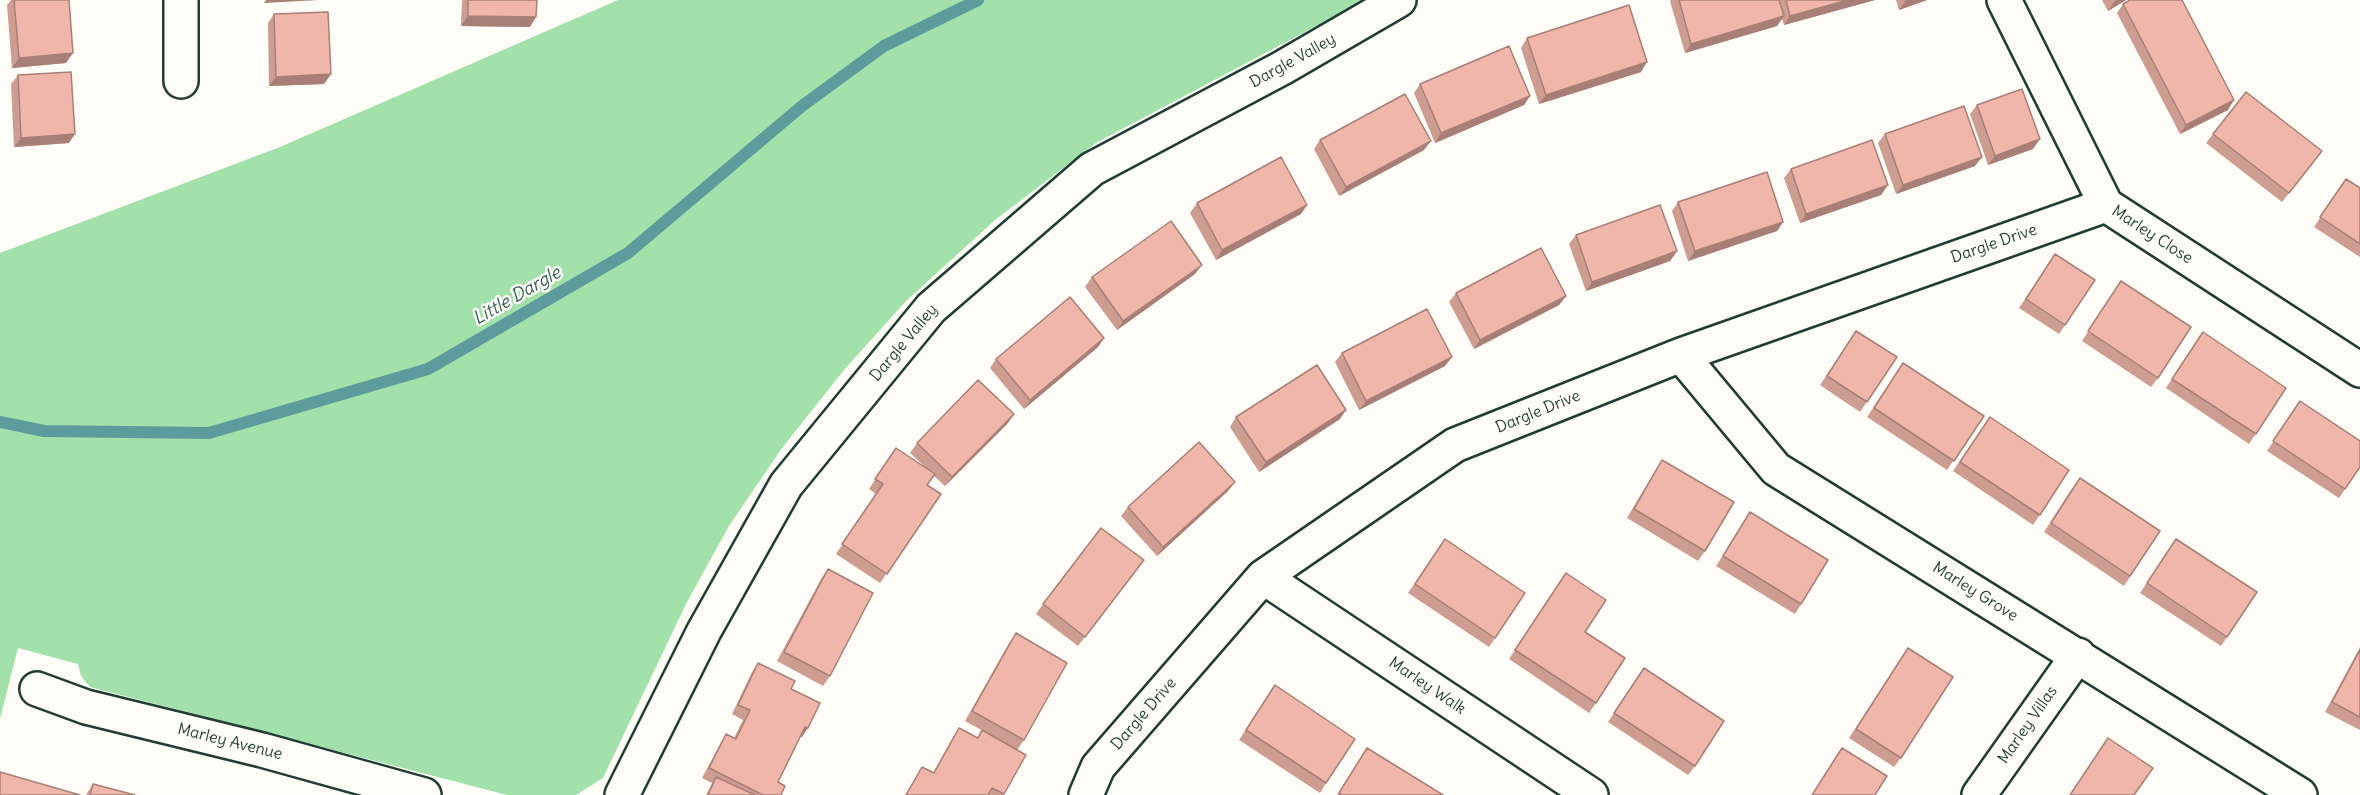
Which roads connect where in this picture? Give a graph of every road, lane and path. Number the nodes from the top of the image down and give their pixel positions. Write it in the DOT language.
graph roads {
  1 [pos="181,0"];
  2 [pos="1399,0"];
  3 [pos="2004,0"];
  4 [pos="181,81"];
  5 [pos="2106,205"];
  6 [pos="1681,355"];
  7 [pos="2360,370"];
  8 [pos="1263,577"];
  9 [pos="2078,655"];
  10 [pos="37,689"];
  11 [pos="424,795"];
  12 [pos="622,795"];
  13 [pos="1086,795"];
  14 [pos="1591,795"];
  15 [pos="1979,795"];
  16 [pos="2300,795"];
  1 -- 4 [label="street"];
  2 -- 12 [label="street, Dargle Valley"];
  3 -- 5 [label="street, Marley Close"];
  5 -- 6 [label="street, Dargle Drive"];
  5 -- 7 [label="street, Marley Close"];
  6 -- 8 [label="street, Dargle Drive"];
  6 -- 9 [label="street, Marley Grove"];
  8 -- 13 [label="street, Dargle Drive"];
  8 -- 14 [label="street, Marley Walk"];
  9 -- 15 [label="street, Marley Villas"];
  9 -- 16 [label="street, Marley Grove"];
  10 -- 11 [label="street, Marley Avenue"];
}
